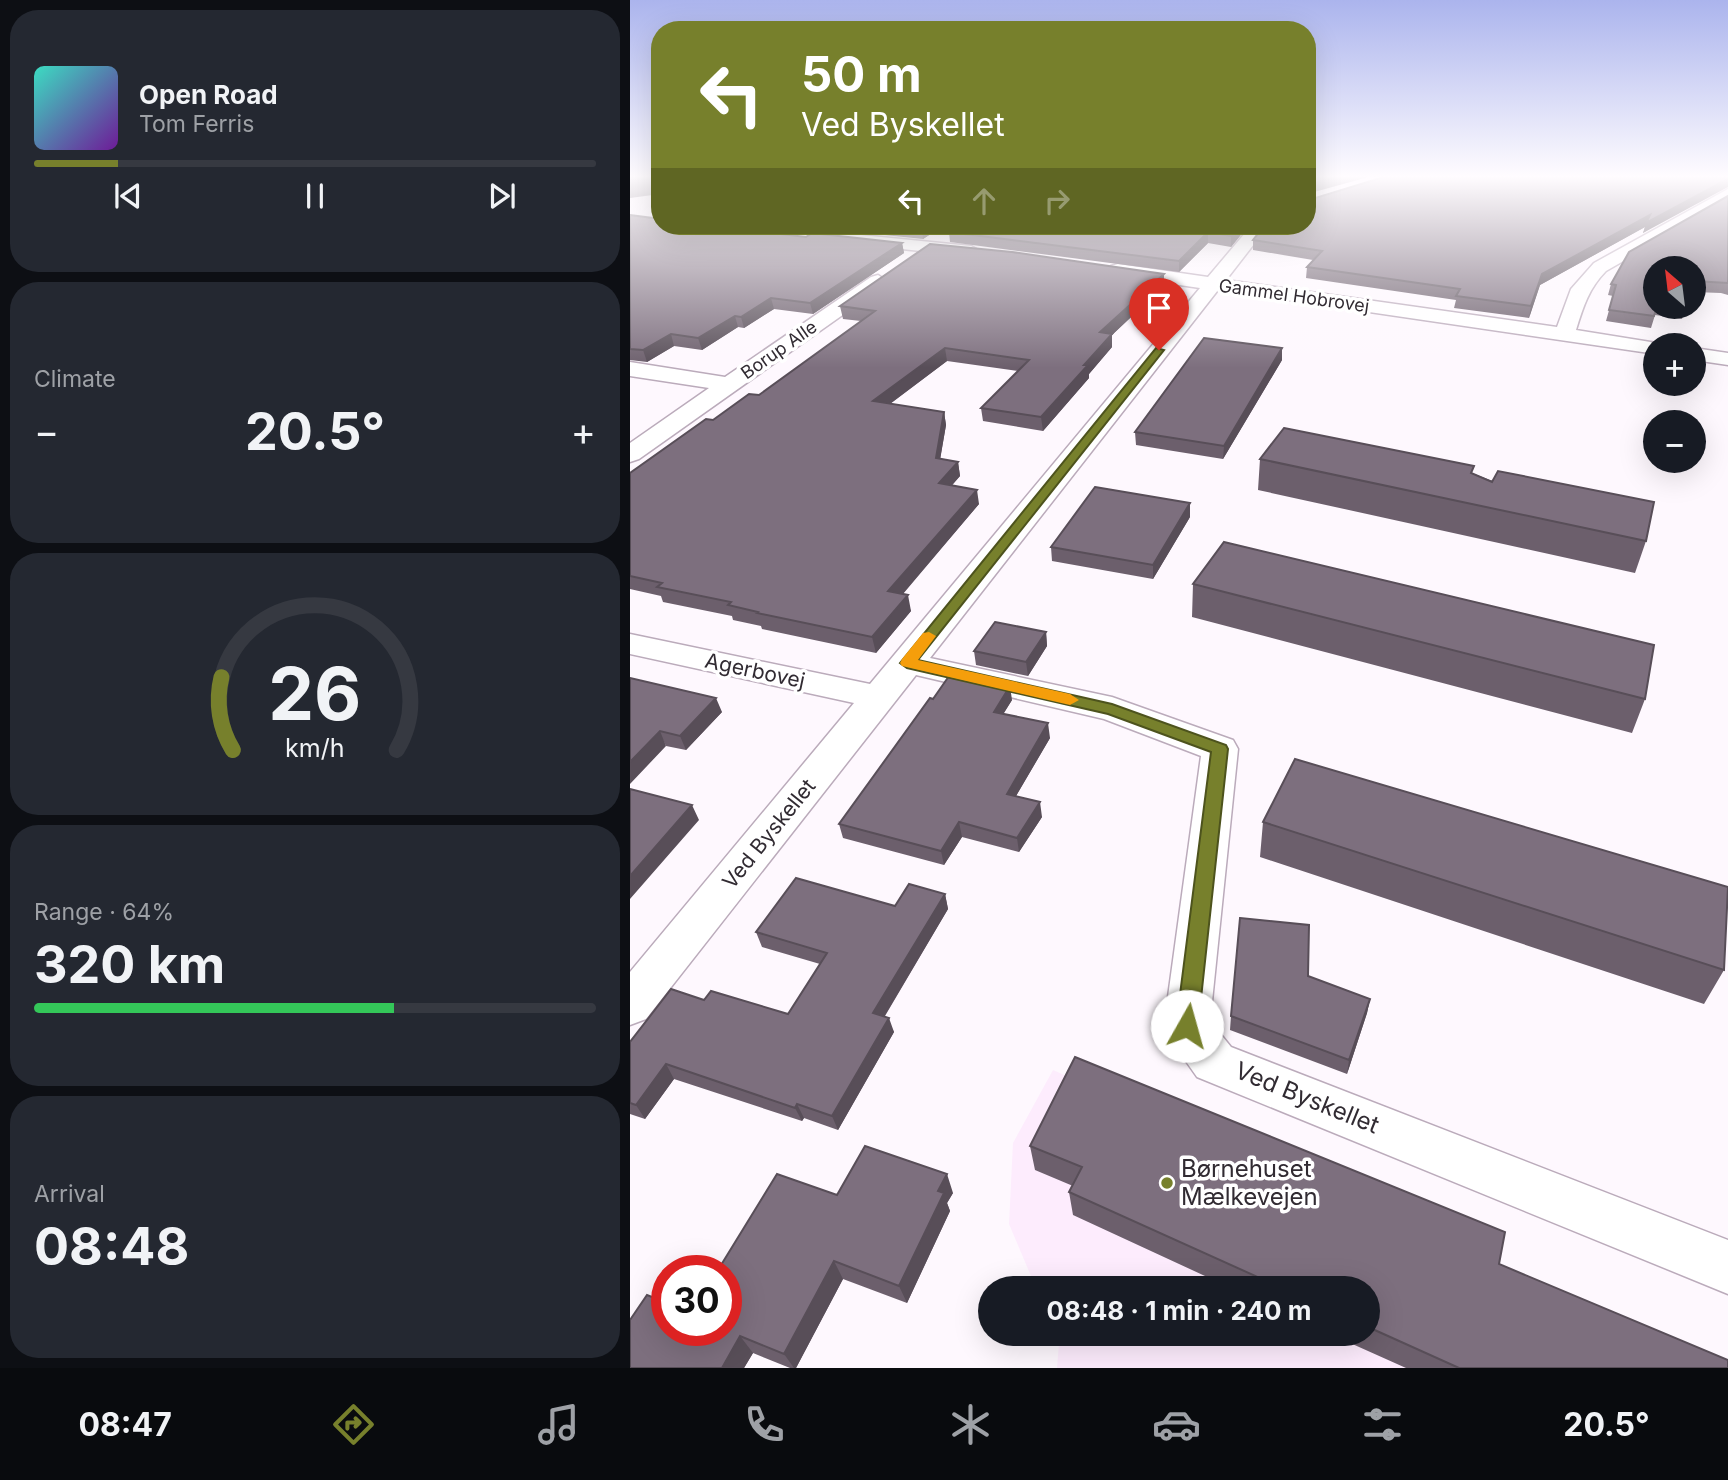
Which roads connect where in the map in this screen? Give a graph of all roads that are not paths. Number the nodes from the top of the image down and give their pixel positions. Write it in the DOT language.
graph roads {
  1 [pos="859,240"];
  2 [pos="938,240"];
  3 [pos="1249,240"];
  4 [pos="1648,240"];
  5 [pos="929,247"];
  6 [pos="986,253"];
  7 [pos="1096,267"];
  8 [pos="1213,284"];
  9 [pos="1565,334"];
  10 [pos="1643,346"];
  11 [pos="1706,356"];
  12 [pos="1728,359"];
  13 [pos="630,369"];
  14 [pos="730,385"];
  15 [pos="630,454"];
  16 [pos="630,644"];
  17 [pos="907,663"];
  18 [pos="879,697"];
  19 [pos="630,1005"];
  20 [pos="1728,1268"];
  1 -- 5 [label="street"];
  2 -- 5 [label="street, Borup Alle"];
  3 -- 8 [label="street, Ved Byskellet"];
  4 -- 9 [label="street"];
  5 -- 6 [label="street"];
  5 -- 14 [label="street, Borup Alle"];
  7 -- 8 [label="street, Gammel Hobrovej"];
  8 -- 9 [label="street, Gammel Hobrovej"];
  8 -- 17 [label="street, Ved Byskellet"];
  9 -- 10 [label="street, Gammel Hobrovej"];
  11 -- 12 [label="street"];
  13 -- 14 [label="street"];
  14 -- 15 [label="street, Borup Alle"];
  16 -- 18 [label="street, Agerbovej"];
  17 -- 18 [label="street, Ved Byskellet"];
  17 -- 20 [label="street, Ved Byskellet"];
  18 -- 19 [label="street, Ved Byskellet"];
}
